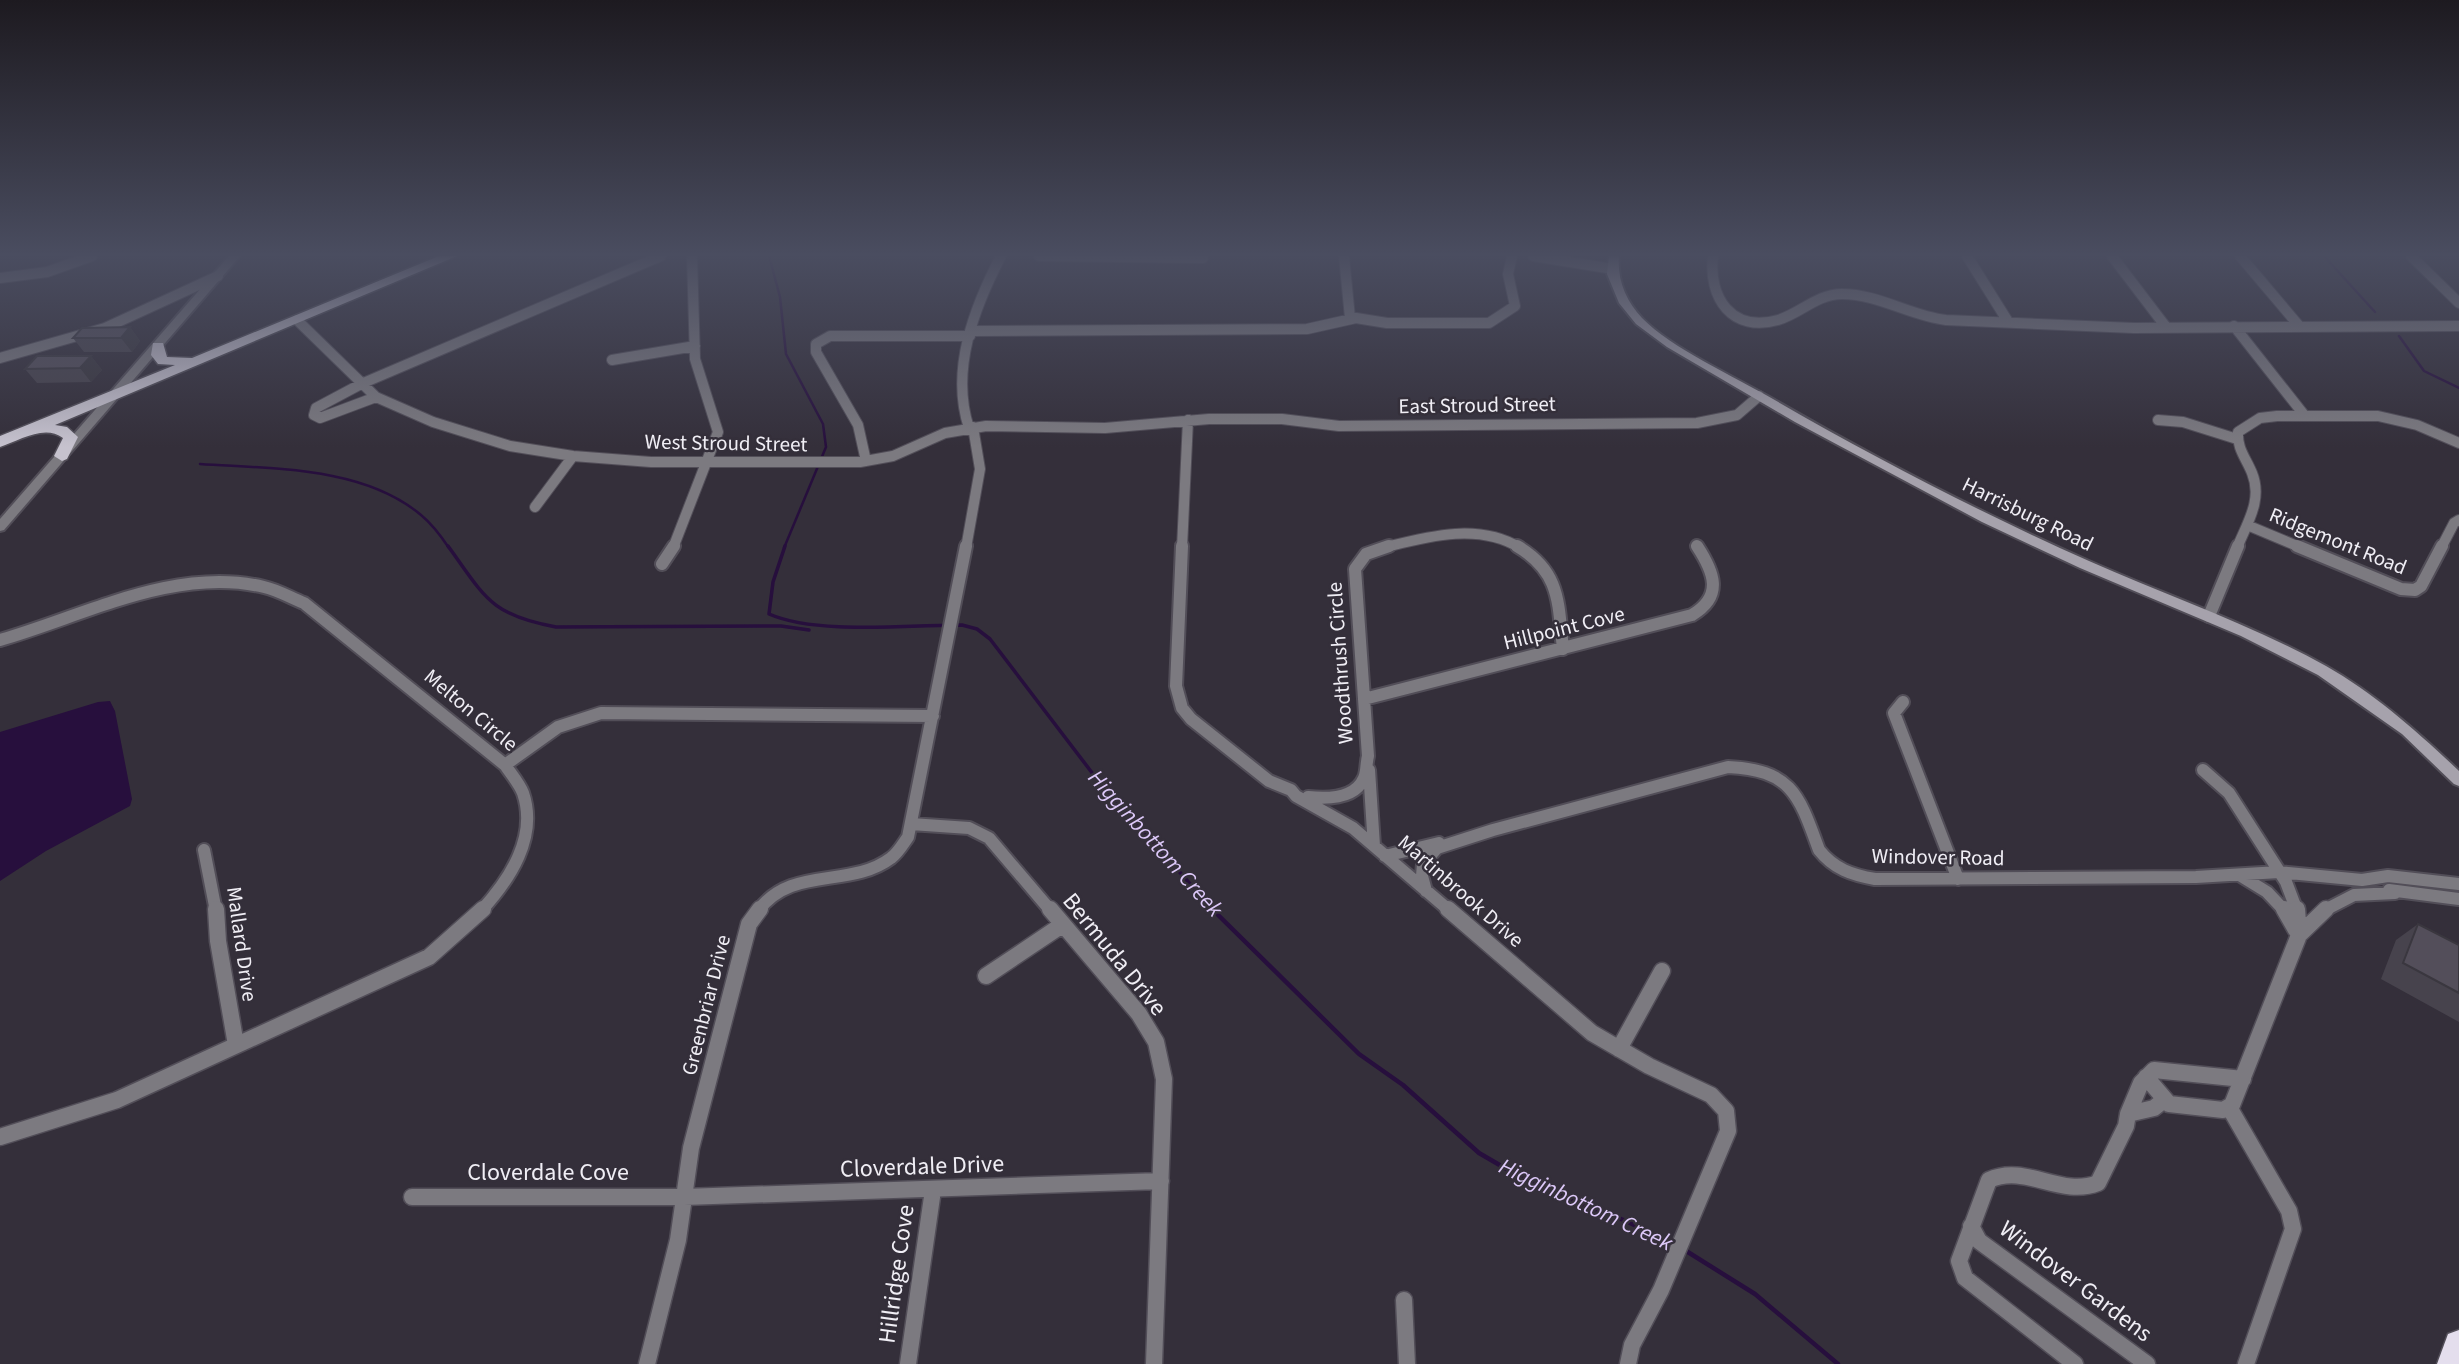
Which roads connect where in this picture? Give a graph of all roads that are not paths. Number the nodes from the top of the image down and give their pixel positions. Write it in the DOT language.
graph roads {
  1 [pos="122,320"];
  2 [pos="181,320"];
  3 [pos="298,320"];
  4 [pos="512,320"];
  5 [pos="694,320"];
  6 [pos="975,320"];
  7 [pos="1344,320"];
  8 [pos="1362,320"];
  9 [pos="1497,320"];
  10 [pos="1638,320"];
  11 [pos="1750,320"];
  12 [pos="1786,320"];
  13 [pos="1994,320"];
  14 [pos="2007,320"];
  15 [pos="2160,320"];
  16 [pos="2294,320"];
  17 [pos="2459,326"];
  18 [pos="2166,327"];
  19 [pos="2234,327"];
  20 [pos="2300,327"];
  21 [pos="971,333"];
  22 [pos="158,346"];
  23 [pos="695,346"];
  24 [pos="208,357"];
  25 [pos="0,358"];
  26 [pos="612,360"];
  27 [pos="361,384"];
  28 [pos="116,394"];
  29 [pos="1759,396"];
  30 [pos="376,397"];
  31 [pos="2305,416"];
  32 [pos="1188,420"];
  33 [pos="2158,420"];
  34 [pos="971,427"];
  35 [pos="18,434"];
  36 [pos="2237,439"];
  37 [pos="0,442"];
  38 [pos="2459,443"];
  39 [pos="62,456"];
  40 [pos="573,456"];
  41 [pos="866,461"];
  42 [pos="707,463"];
  43 [pos="845,463"];
  44 [pos="536,507"];
  45 [pos="2459,520"];
  46 [pos="2247,525"];
  47 [pos="0,527"];
  48 [pos="1697,546"];
  49 [pos="662,564"];
  50 [pos="2209,616"];
  51 [pos="0,640"];
  52 [pos="1563,649"];
  53 [pos="1364,699"];
  54 [pos="1903,702"];
  55 [pos="933,716"];
  56 [pos="1368,756"];
  57 [pos="505,765"];
  58 [pos="2203,770"];
  59 [pos="2459,780"];
  60 [pos="1291,790"];
  61 [pos="911,824"];
  62 [pos="1493,830"];
  63 [pos="204,850"];
  64 [pos="1380,851"];
  65 [pos="2279,872"];
  66 [pos="2237,874"];
  67 [pos="1958,879"];
  68 [pos="2362,880"];
  69 [pos="2459,884"];
  70 [pos="1426,891"];
  71 [pos="2395,893"];
  72 [pos="2459,899"];
  73 [pos="1062,925"];
  74 [pos="2299,935"];
  75 [pos="1662,971"];
  76 [pos="986,976"];
  77 [pos="236,1045"];
  78 [pos="1619,1049"];
  79 [pos="2146,1077"];
  80 [pos="2243,1079"];
  81 [pos="2164,1100"];
  82 [pos="2229,1107"];
  83 [pos="2128,1114"];
  84 [pos="0,1137"];
  85 [pos="1161,1181"];
  86 [pos="933,1190"];
  87 [pos="412,1197"];
  88 [pos="684,1197"];
  89 [pos="1693,1214"];
  90 [pos="1971,1226"];
  91 [pos="1404,1300"];
  92 [pos="2459,1345"];
  93 [pos="647,1364"];
  94 [pos="908,1364"];
  95 [pos="1154,1364"];
  96 [pos="1407,1364"];
  97 [pos="1628,1364"];
  98 [pos="2075,1364"];
  99 [pos="2147,1364"];
  100 [pos="2246,1364"];
  101 [pos="2452,1364"];
  1 -- 25 [label="street"];
  2 -- 22 [label="street"];
  3 -- 24 [label="main road"];
  3 -- 27 [label="street, West Stroud Street"];
  4 -- 27 [label="street"];
  5 -- 23 [label="street"];
  6 -- 21 [label="street, Greenbriar Drive"];
  7 -- 21 [label="street"];
  8 -- 9 [label="street"];
  10 -- 29 [label="main road, Harrisburg Road"];
  11 -- 12 [label="street"];
  13 -- 14 [label="street"];
  14 -- 18 [label="street"];
  15 -- 18 [label="street"];
  16 -- 20 [label="street"];
  17 -- 20 [label="street"];
  18 -- 19 [label="street"];
  19 -- 20 [label="street"];
  19 -- 31 [label="street"];
  21 -- 34 [label="street, Greenbriar Drive"];
  21 -- 41 [label="street"];
  22 -- 24 [label="main road"];
  22 -- 28 [label="street"];
  23 -- 26 [label="street"];
  23 -- 42 [label="street"];
  24 -- 28 [label="main road"];
  27 -- 30 [label="street, West Stroud Street"];
  27 -- 30 [label="street"];
  28 -- 35 [label="main road"];
  28 -- 39 [label="street"];
  29 -- 32 [label="street, East Stroud Street"];
  29 -- 50 [label="main road, Harrisburg Road"];
  30 -- 40 [label="street, West Stroud Street"];
  31 -- 36 [label="street"];
  31 -- 38 [label="street"];
  32 -- 34 [label="street, West Stroud Street"];
  32 -- 60 [label="street, Martinbrook Drive"];
  33 -- 36 [label="street"];
  34 -- 41 [label="street, West Stroud Street"];
  34 -- 55 [label="street, Greenbriar Drive"];
  35 -- 37 [label="main road"];
  35 -- 39 [label="main road"];
  36 -- 46 [label="street"];
  39 -- 47 [label="street"];
  40 -- 42 [label="street, West Stroud Street"];
  40 -- 44 [label="street"];
  41 -- 43 [label="street, West Stroud Street"];
  42 -- 43 [label="street, West Stroud Street"];
  42 -- 49 [label="street"];
  45 -- 46 [label="street, Ridgemont Road"];
  46 -- 50 [label="street"];
  48 -- 52 [label="street, Hillpoint Cove"];
  50 -- 59 [label="main road, Harrisburg Road"];
  51 -- 57 [label="street, Melton Circle"];
  52 -- 53 [label="street, Hillpoint Cove"];
  52 -- 53 [label="street, Woodthrush Circle"];
  53 -- 56 [label="street, Woodthrush Circle"];
  54 -- 67 [label="street"];
  55 -- 57 [label="street"];
  55 -- 61 [label="street, Greenbriar Drive"];
  56 -- 60 [label="street, Woodthrush Circle"];
  56 -- 64 [label="street, Woodthrush Circle"];
  57 -- 77 [label="street, Melton Circle"];
  58 -- 65 [label="street"];
  60 -- 64 [label="street, Martinbrook Drive"];
  61 -- 73 [label="street, Bermuda Drive"];
  61 -- 88 [label="street, Greenbriar Drive"];
  62 -- 64 [label="street, Windover Road"];
  62 -- 67 [label="street, Windover Road"];
  62 -- 70 [label="street, Windover Road"];
  63 -- 77 [label="street, Mallard Drive"];
  64 -- 70 [label="street, Martinbrook Drive"];
  65 -- 66 [label="street, Windover Road"];
  65 -- 68 [label="street, Windover Road"];
  65 -- 74 [label="street"];
  66 -- 67 [label="street, Windover Road"];
  66 -- 74 [label="street"];
  68 -- 69 [label="street, Windover Road"];
  68 -- 71 [label="street, Windover Road"];
  70 -- 78 [label="street, Martinbrook Drive"];
  71 -- 72 [label="street, Windover Road"];
  71 -- 74 [label="street"];
  73 -- 76 [label="street"];
  73 -- 85 [label="street, Bermuda Drive"];
  74 -- 80 [label="street"];
  75 -- 78 [label="street"];
  77 -- 84 [label="street, Melton Circle"];
  78 -- 89 [label="street, Martinbrook Drive"];
  79 -- 80 [label="street"];
  79 -- 81 [label="street"];
  79 -- 83 [label="street, Windover Gardens"];
  80 -- 82 [label="street"];
  81 -- 82 [label="street"];
  81 -- 83 [label="street"];
  82 -- 100 [label="street"];
  83 -- 90 [label="street, Windover Gardens"];
  85 -- 86 [label="street, Cloverdale Drive"];
  85 -- 95 [label="street, Bermuda Drive"];
  86 -- 88 [label="street, Cloverdale Drive"];
  86 -- 94 [label="street, Hillridge Cove"];
  87 -- 88 [label="street, Cloverdale Cove"];
  88 -- 93 [label="street, Greenbriar Drive"];
  89 -- 97 [label="street, Martinbrook Drive"];
  90 -- 98 [label="street"];
  90 -- 99 [label="street, Windover Gardens"];
  91 -- 96 [label="street"];
  92 -- 101 [label="highway"];
}
